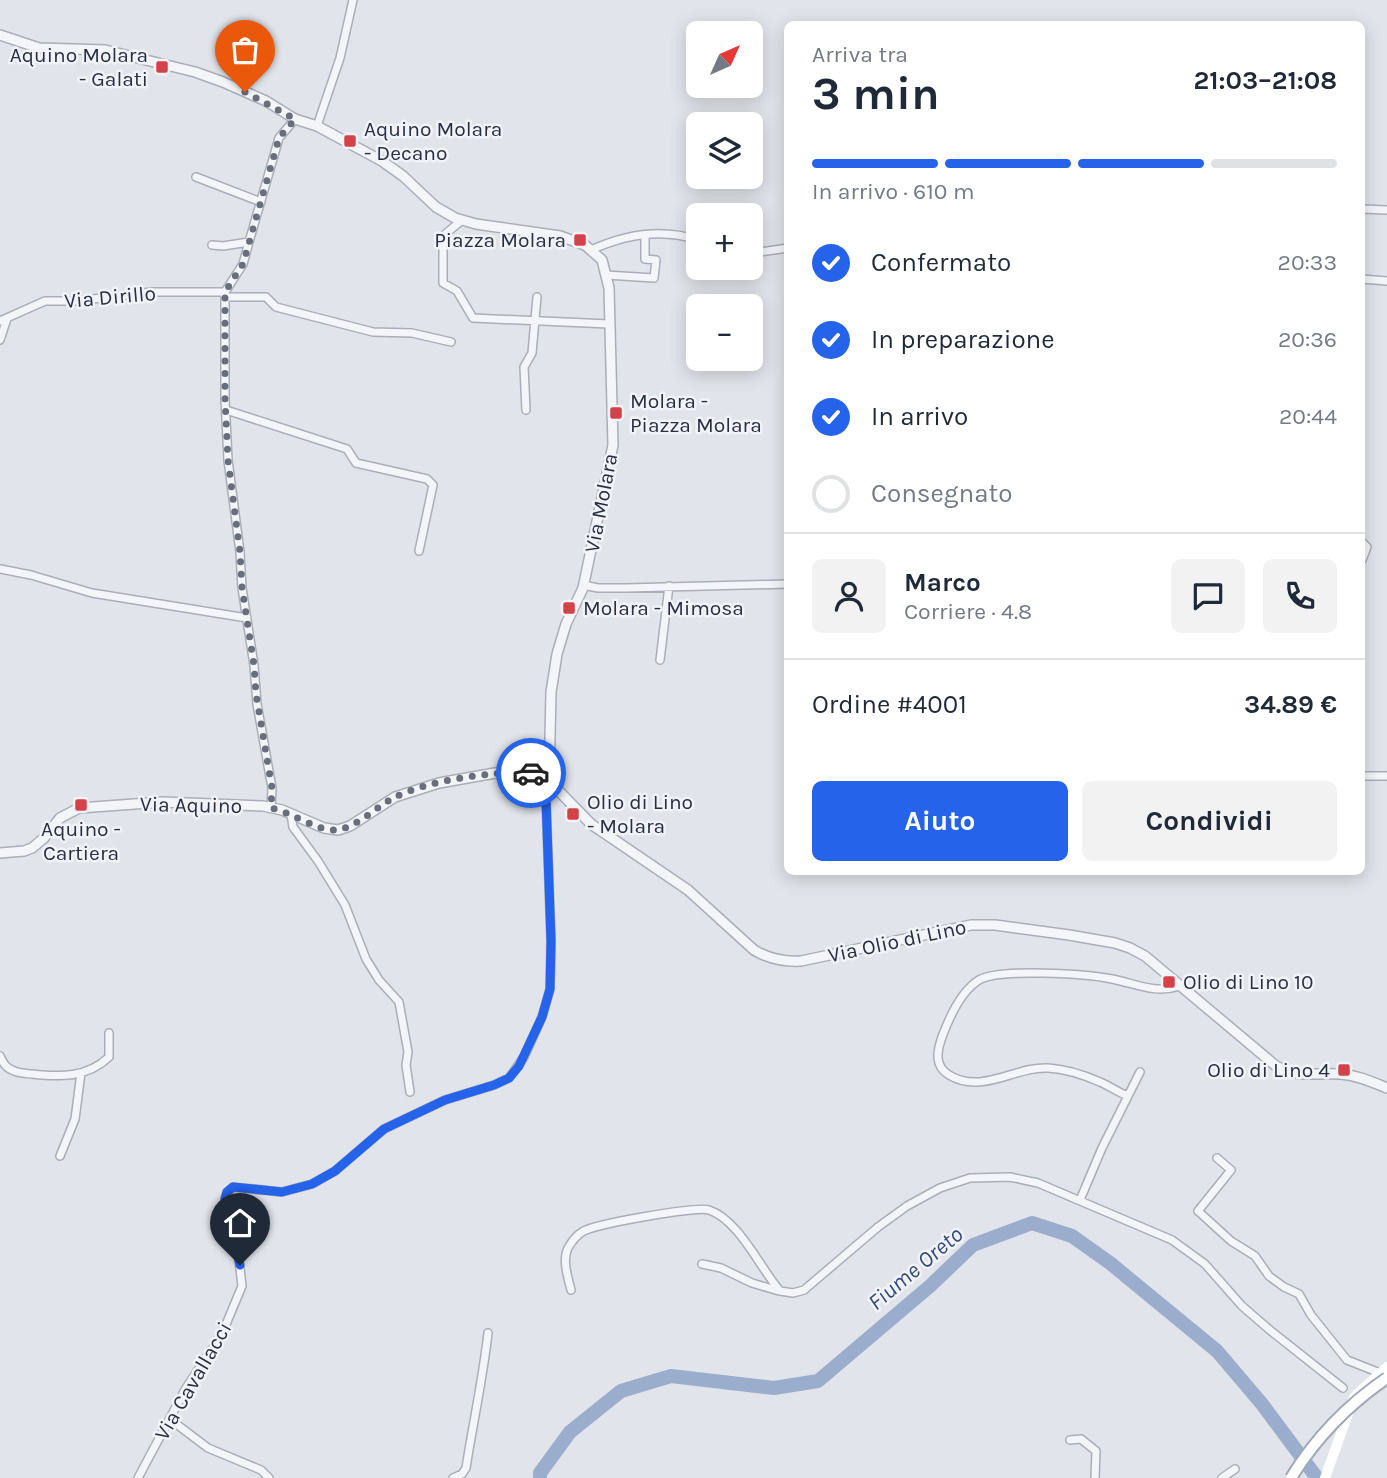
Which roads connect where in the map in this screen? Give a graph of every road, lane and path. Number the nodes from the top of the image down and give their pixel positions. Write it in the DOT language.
graph roads {
  1 [pos="353,0"];
  2 [pos="0,35"];
  3 [pos="295,119"];
  4 [pos="317,126"];
  5 [pos="196,177"];
  6 [pos="261,202"];
  7 [pos="1365,209"];
  8 [pos="1387,211"];
  9 [pos="462,220"];
  10 [pos="645,235"];
  11 [pos="686,236"];
  12 [pos="249,242"];
  13 [pos="212,245"];
  14 [pos="784,249"];
  15 [pos="591,250"];
  16 [pos="763,252"];
  17 [pos="606,275"];
  18 [pos="1365,279"];
  19 [pos="1387,281"];
  20 [pos="225,294"];
  21 [pos="537,297"];
  22 [pos="4,320"];
  23 [pos="535,321"];
  24 [pos="609,324"];
  25 [pos="0,341"];
  26 [pos="452,342"];
  27 [pos="226,410"];
  28 [pos="526,410"];
  29 [pos="419,551"];
  30 [pos="0,569"];
  31 [pos="784,584"];
  32 [pos="583,585"];
  33 [pos="668,586"];
  34 [pos="247,618"];
  35 [pos="660,660"];
  36 [pos="1365,776"];
  37 [pos="1387,776"];
  38 [pos="549,781"];
  39 [pos="271,808"];
  40 [pos="291,814"];
  41 [pos="0,853"];
  42 [pos="1180,986"];
  43 [pos="109,1033"];
  44 [pos="0,1056"];
  45 [pos="1140,1072"];
  46 [pos="81,1073"];
  47 [pos="1387,1088"];
  48 [pos="410,1092"];
  49 [pos="1128,1096"];
  50 [pos="60,1156"];
  51 [pos="1217,1158"];
  52 [pos="1080,1200"];
  53 [pos="702,1264"];
  54 [pos="571,1290"];
  55 [pos="780,1291"];
  56 [pos="488,1333"];
  57 [pos="1385,1373"];
  58 [pos="1354,1397"];
  59 [pos="171,1420"];
  60 [pos="1070,1440"];
  61 [pos="1235,1469"];
  62 [pos="138,1478"];
  63 [pos="269,1478"];
  64 [pos="453,1478"];
  65 [pos="1095,1478"];
  66 [pos="1222,1478"];
  67 [pos="1291,1478"];
  68 [pos="1325,1478"];
  1 -- 4 [label="street"];
  2 -- 3 [label="street"];
  3 -- 4 [label="street"];
  3 -- 6 [label="street"];
  4 -- 9 [label="street"];
  5 -- 6 [label="street"];
  6 -- 12 [label="street"];
  7 -- 8 [label="street"];
  9 -- 15 [label="street"];
  9 -- 23 [label="street"];
  10 -- 11 [label="street"];
  10 -- 15 [label="street"];
  10 -- 17 [label="street"];
  12 -- 13 [label="street"];
  12 -- 20 [label="street"];
  14 -- 16 [label="street"];
  15 -- 17 [label="street, Via Molara"];
  17 -- 24 [label="street, Via Molara"];
  18 -- 19 [label="street"];
  20 -- 22 [label="street, Via Dirillo"];
  20 -- 26 [label="street, Via Dirillo"];
  20 -- 27 [label="street"];
  21 -- 23 [label="street"];
  22 -- 25 [label="street"];
  23 -- 24 [label="street"];
  23 -- 28 [label="street"];
  24 -- 32 [label="street, Via Molara"];
  27 -- 29 [label="street"];
  27 -- 34 [label="street"];
  30 -- 34 [label="street"];
  31 -- 33 [label="street"];
  32 -- 33 [label="street"];
  32 -- 38 [label="street, Via Molara"];
  33 -- 35 [label="street"];
  34 -- 39 [label="street"];
  36 -- 37 [label="street"];
  38 -- 40 [label="street, Via Aquino"];
  38 -- 42 [label="street, Via Olio di Lino"];
  38 -- 59 [label="street, Via Cavallacci"];
  39 -- 40 [label="street, Via Aquino"];
  39 -- 41 [label="street, Via Aquino"];
  40 -- 48 [label="street"];
  42 -- 47 [label="street, Via Olio di Lino"];
  42 -- 49 [label="street"];
  43 -- 46 [label="street"];
  44 -- 46 [label="street"];
  45 -- 49 [label="street"];
  46 -- 50 [label="street"];
  49 -- 52 [label="street"];
  51 -- 57 [label="street"];
  52 -- 55 [label="street"];
  52 -- 58 [label="street"];
  53 -- 55 [label="street"];
  54 -- 55 [label="street"];
  56 -- 64 [label="street"];
  57 -- 58 [label="main road"];
  57 -- 67 [label="main road, bridge"];
  58 -- 68 [label="main road"];
  59 -- 62 [label="street, Via Cavallacci"];
  59 -- 63 [label="street"];
  60 -- 65 [label="street"];
  61 -- 66 [label="street"];
}
